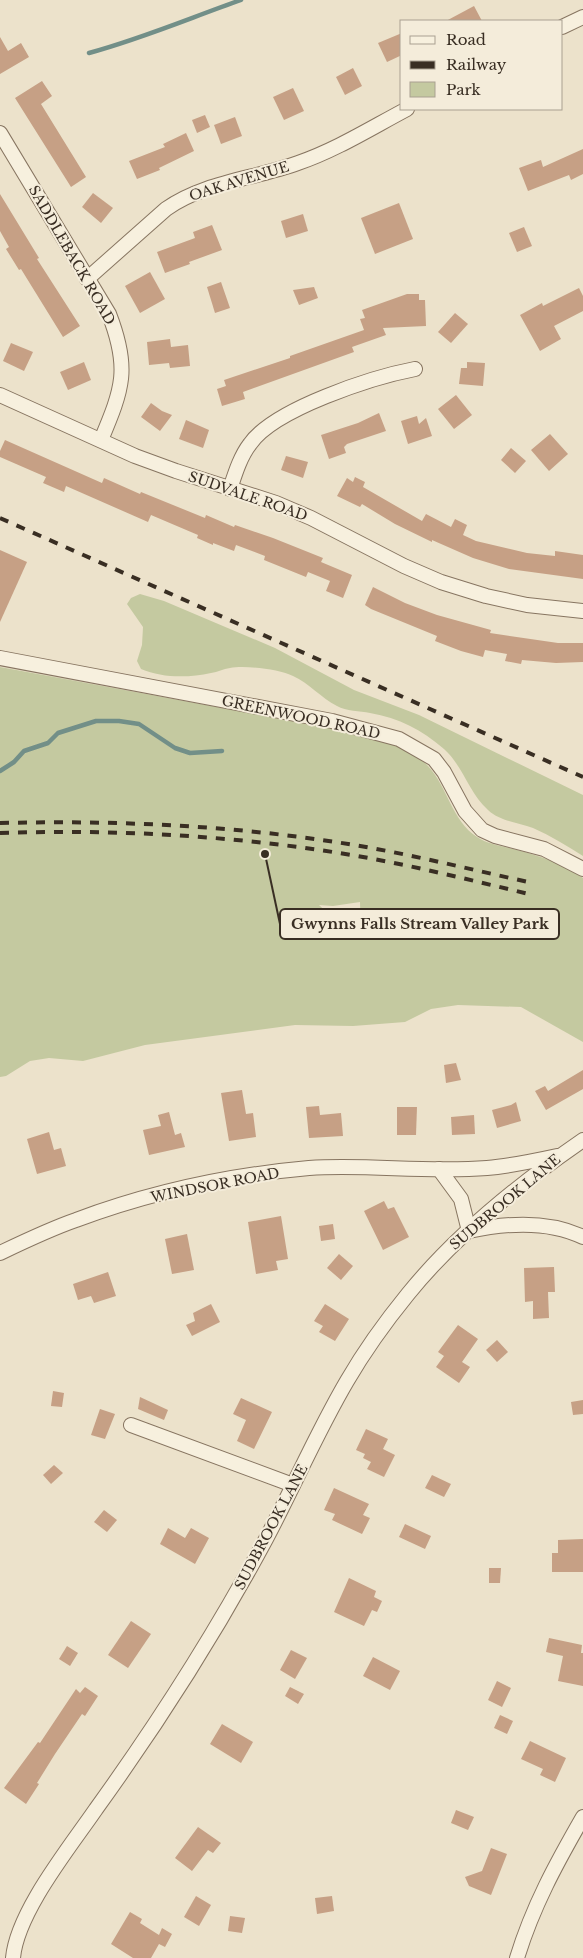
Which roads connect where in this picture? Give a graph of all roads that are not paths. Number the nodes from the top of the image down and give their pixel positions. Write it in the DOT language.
graph roads {
  1 [pos="583,17"];
  2 [pos="563,27"];
  3 [pos="405,110"];
  4 [pos="0,133"];
  5 [pos="87,279"];
  6 [pos="415,369"];
  7 [pos="0,395"];
  8 [pos="101,440"];
  9 [pos="230,489"];
  10 [pos="583,611"];
  11 [pos="0,658"];
  12 [pos="583,869"];
  13 [pos="583,1140"];
  14 [pos="561,1156"];
  15 [pos="439,1169"];
  16 [pos="469,1231"];
  17 [pos="583,1237"];
  18 [pos="0,1253"];
  19 [pos="130,1425"];
  20 [pos="293,1485"];
  21 [pos="583,1817"];
  22 [pos="13,1958"];
  23 [pos="517,1958"];
  1 -- 2 [label="street"];
  3 -- 5 [label="street, OAK AVENUE"];
  4 -- 5 [label="street, SADDLEBACK ROAD"];
  5 -- 8 [label="street, SADDLEBACK ROAD"];
  6 -- 9 [label="street"];
  7 -- 8 [label="street, SUDVALE ROAD"];
  8 -- 9 [label="street, SUDVALE ROAD"];
  9 -- 10 [label="street, SUDVALE ROAD"];
  11 -- 12 [label="street, GREENWOOD ROAD"];
  13 -- 14 [label="street, SUDBROOK LANE"];
  14 -- 15 [label="street, WINDSOR ROAD"];
  14 -- 16 [label="street, SUDBROOK LANE"];
  15 -- 16 [label="street"];
  15 -- 18 [label="street, WINDSOR ROAD"];
  16 -- 17 [label="street"];
  16 -- 20 [label="street, SUDBROOK LANE"];
  19 -- 20 [label="street"];
  20 -- 22 [label="street, SUDBROOK LANE"];
  21 -- 23 [label="street"];
}
